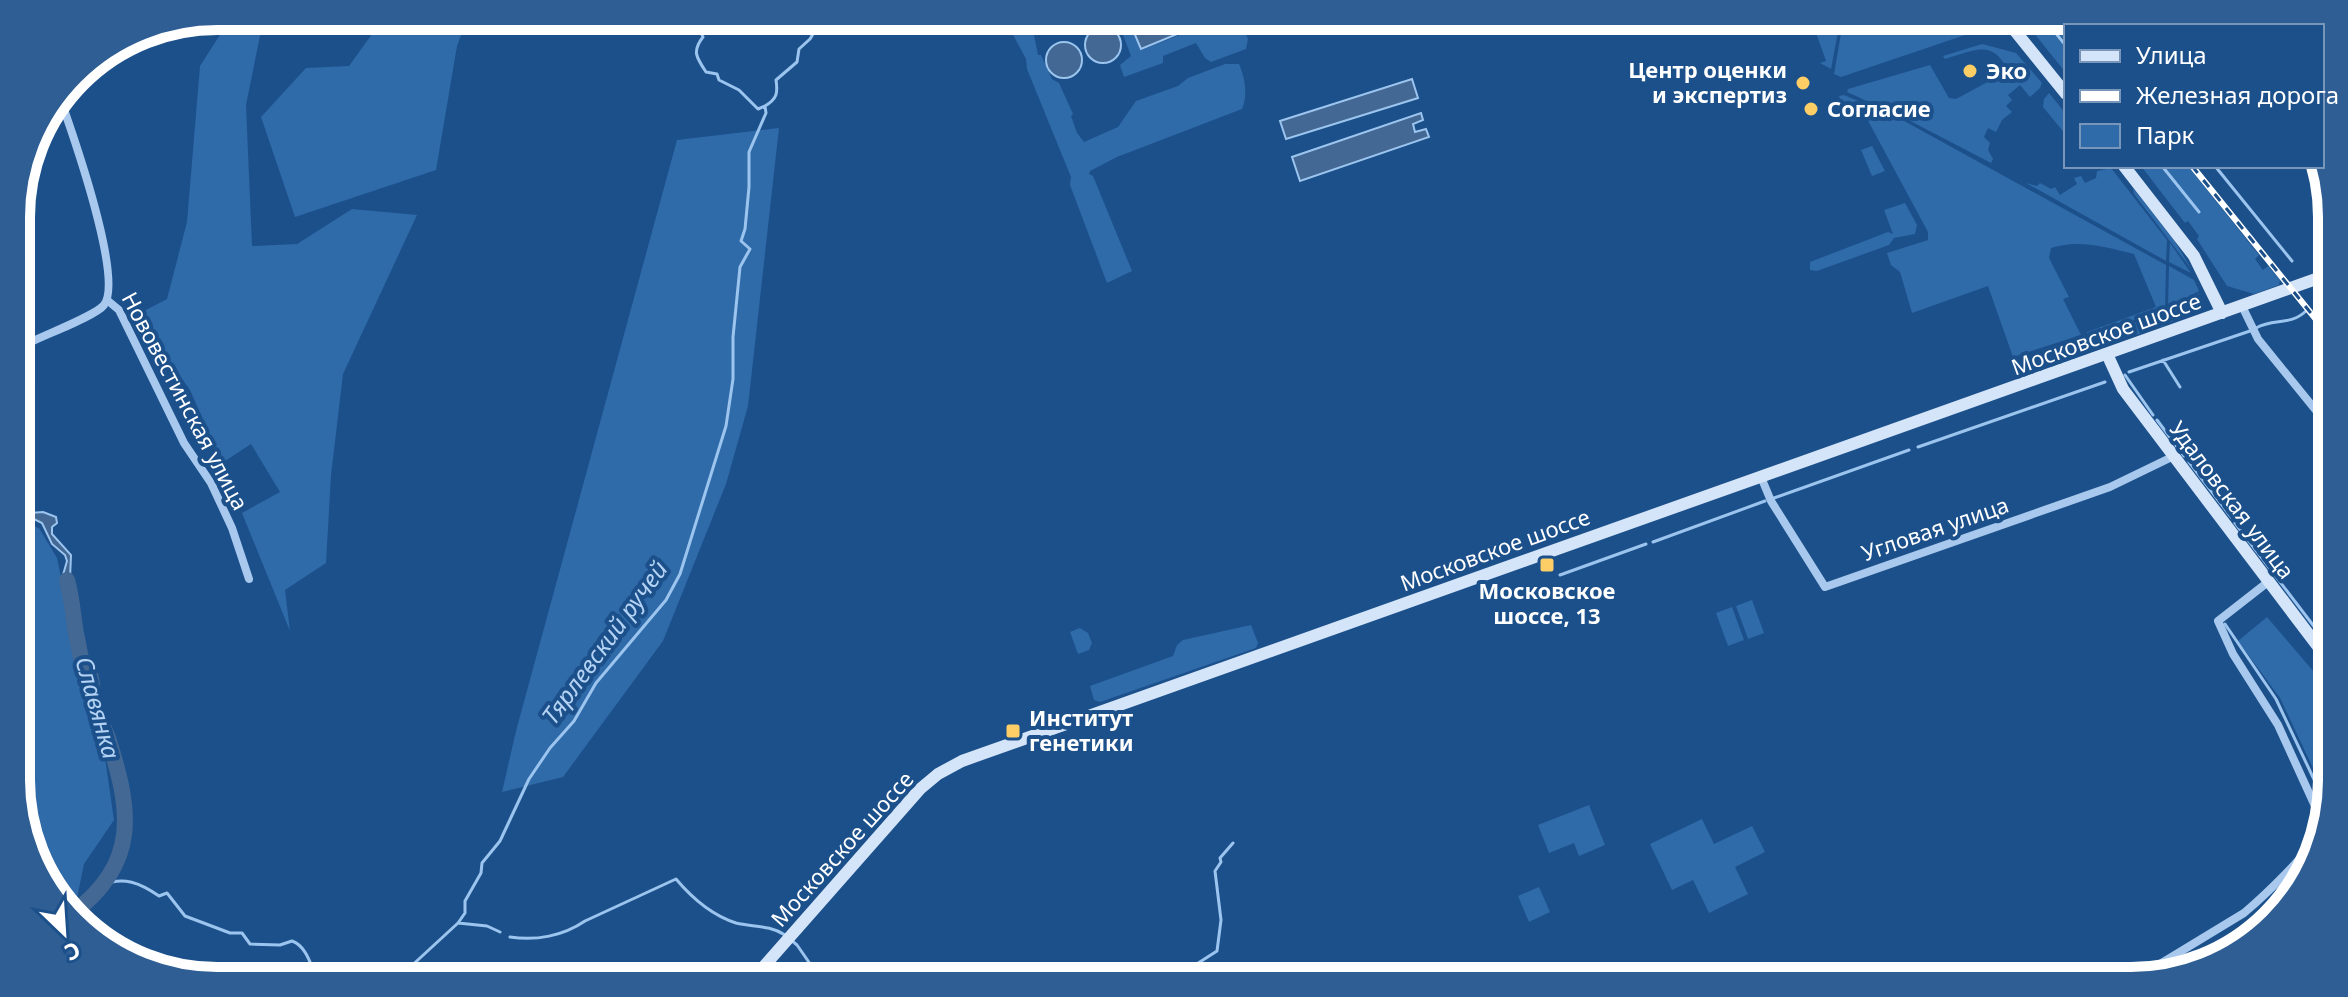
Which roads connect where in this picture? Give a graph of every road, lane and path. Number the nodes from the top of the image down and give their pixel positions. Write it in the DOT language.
graph roads {
  1 [pos="2014,30"];
  2 [pos="2064,92"];
  3 [pos="64,110"];
  4 [pos="2126,168"];
  5 [pos="2318,278"];
  6 [pos="107,300"];
  7 [pos="2242,306"];
  8 [pos="2222,313"];
  9 [pos="30,343"];
  10 [pos="2107,354"];
  11 [pos="2318,413"];
  12 [pos="2174,456"];
  13 [pos="1761,477"];
  14 [pos="249,579"];
  15 [pos="2268,582"];
  16 [pos="2318,647"];
  17 [pos="2315,807"];
  18 [pos="2302,855"];
  19 [pos="2160,964"];
  20 [pos="764,967"];
  1 -- 2 [label="main road"];
  3 -- 6 [label="street, Нововестинская улица"];
  4 -- 8 [label="main road"];
  5 -- 7 [label="main road, Московское шоссе"];
  6 -- 9 [label="street"];
  6 -- 14 [label="street, Нововестинская улица"];
  7 -- 8 [label="main road, Московское шоссе"];
  7 -- 11 [label="street"];
  8 -- 10 [label="main road, Московское шоссе"];
  10 -- 12 [label="main road, Удаловская улица"];
  10 -- 13 [label="main road, Московское шоссе"];
  12 -- 13 [label="street, Угловая улица"];
  12 -- 15 [label="main road, Удаловская улица"];
  13 -- 20 [label="main road, Московское шоссе"];
  15 -- 16 [label="main road, Удаловская улица"];
  15 -- 17 [label="street"];
  18 -- 19 [label="street"];
}
